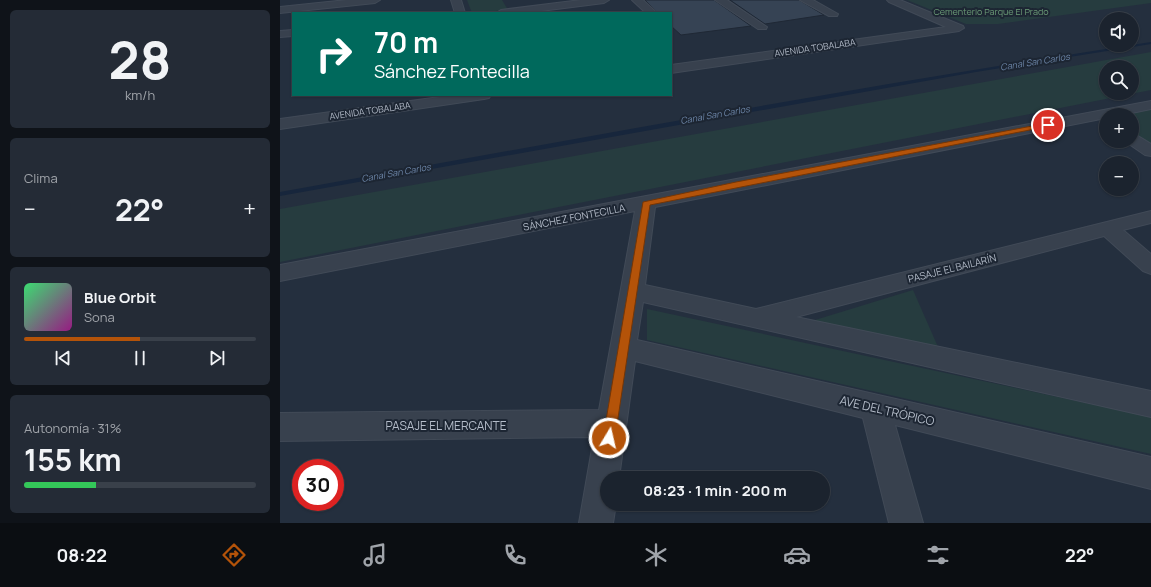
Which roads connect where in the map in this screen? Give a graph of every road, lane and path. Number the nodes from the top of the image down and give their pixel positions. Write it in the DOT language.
graph roads {
  1 [pos="375,0"];
  2 [pos="456,0"];
  3 [pos="604,0"];
  4 [pos="637,0"];
  5 [pos="720,0"];
  6 [pos="805,0"];
  7 [pos="892,0"];
  8 [pos="559,9"];
  9 [pos="280,10"];
  10 [pos="460,12"];
  11 [pos="515,12"];
  12 [pos="651,12"];
  13 [pos="833,14"];
  14 [pos="762,27"];
  15 [pos="292,33"];
  16 [pos="280,34"];
  17 [pos="672,69"];
  18 [pos="477,96"];
  19 [pos="1151,105"];
  20 [pos="1139,108"];
  21 [pos="1099,119"];
  22 [pos="280,124"];
  23 [pos="1139,143"];
  24 [pos="1151,150"];
  25 [pos="646,204"];
  26 [pos="1151,217"];
  27 [pos="1108,228"];
  28 [pos="1151,266"];
  29 [pos="280,273"];
  30 [pos="632,291"];
  31 [pos="754,318"];
  32 [pos="624,348"];
  33 [pos="1151,404"];
  34 [pos="875,408"];
  35 [pos="611,423"];
  36 [pos="280,427"];
  37 [pos="1151,473"];
  38 [pos="596,523"];
  39 [pos="906,523"];
  1 -- 9 [label="street"];
  2 -- 10 [label="street"];
  3 -- 8 [label="street"];
  4 -- 12 [label="street"];
  5 -- 14 [label="street"];
  6 -- 13 [label="street"];
  7 -- 17 [label="street, AVENIDA TOBALABA"];
  8 -- 11 [label="street"];
  15 -- 16 [label="street"];
  18 -- 22 [label="street, AVENIDA TOBALABA"];
  19 -- 20 [label="street, SÁNCHEZ FONTECILLA"];
  21 -- 25 [label="street, SÁNCHEZ FONTECILLA"];
  23 -- 24 [label="street"];
  25 -- 29 [label="street, SÁNCHEZ FONTECILLA"];
  25 -- 30 [label="street"];
  26 -- 27 [label="street, PASAJE EL BAILARÍN"];
  27 -- 28 [label="street"];
  27 -- 31 [label="street, PASAJE EL BAILARÍN"];
  30 -- 31 [label="street"];
  30 -- 32 [label="street"];
  31 -- 33 [label="street"];
  32 -- 34 [label="street, AVE DEL TRÓPICO"];
  32 -- 35 [label="street"];
  34 -- 37 [label="street, AVE DEL TRÓPICO"];
  34 -- 39 [label="street"];
  35 -- 36 [label="street, PASAJE EL MERCANTE"];
  35 -- 38 [label="street"];
}
